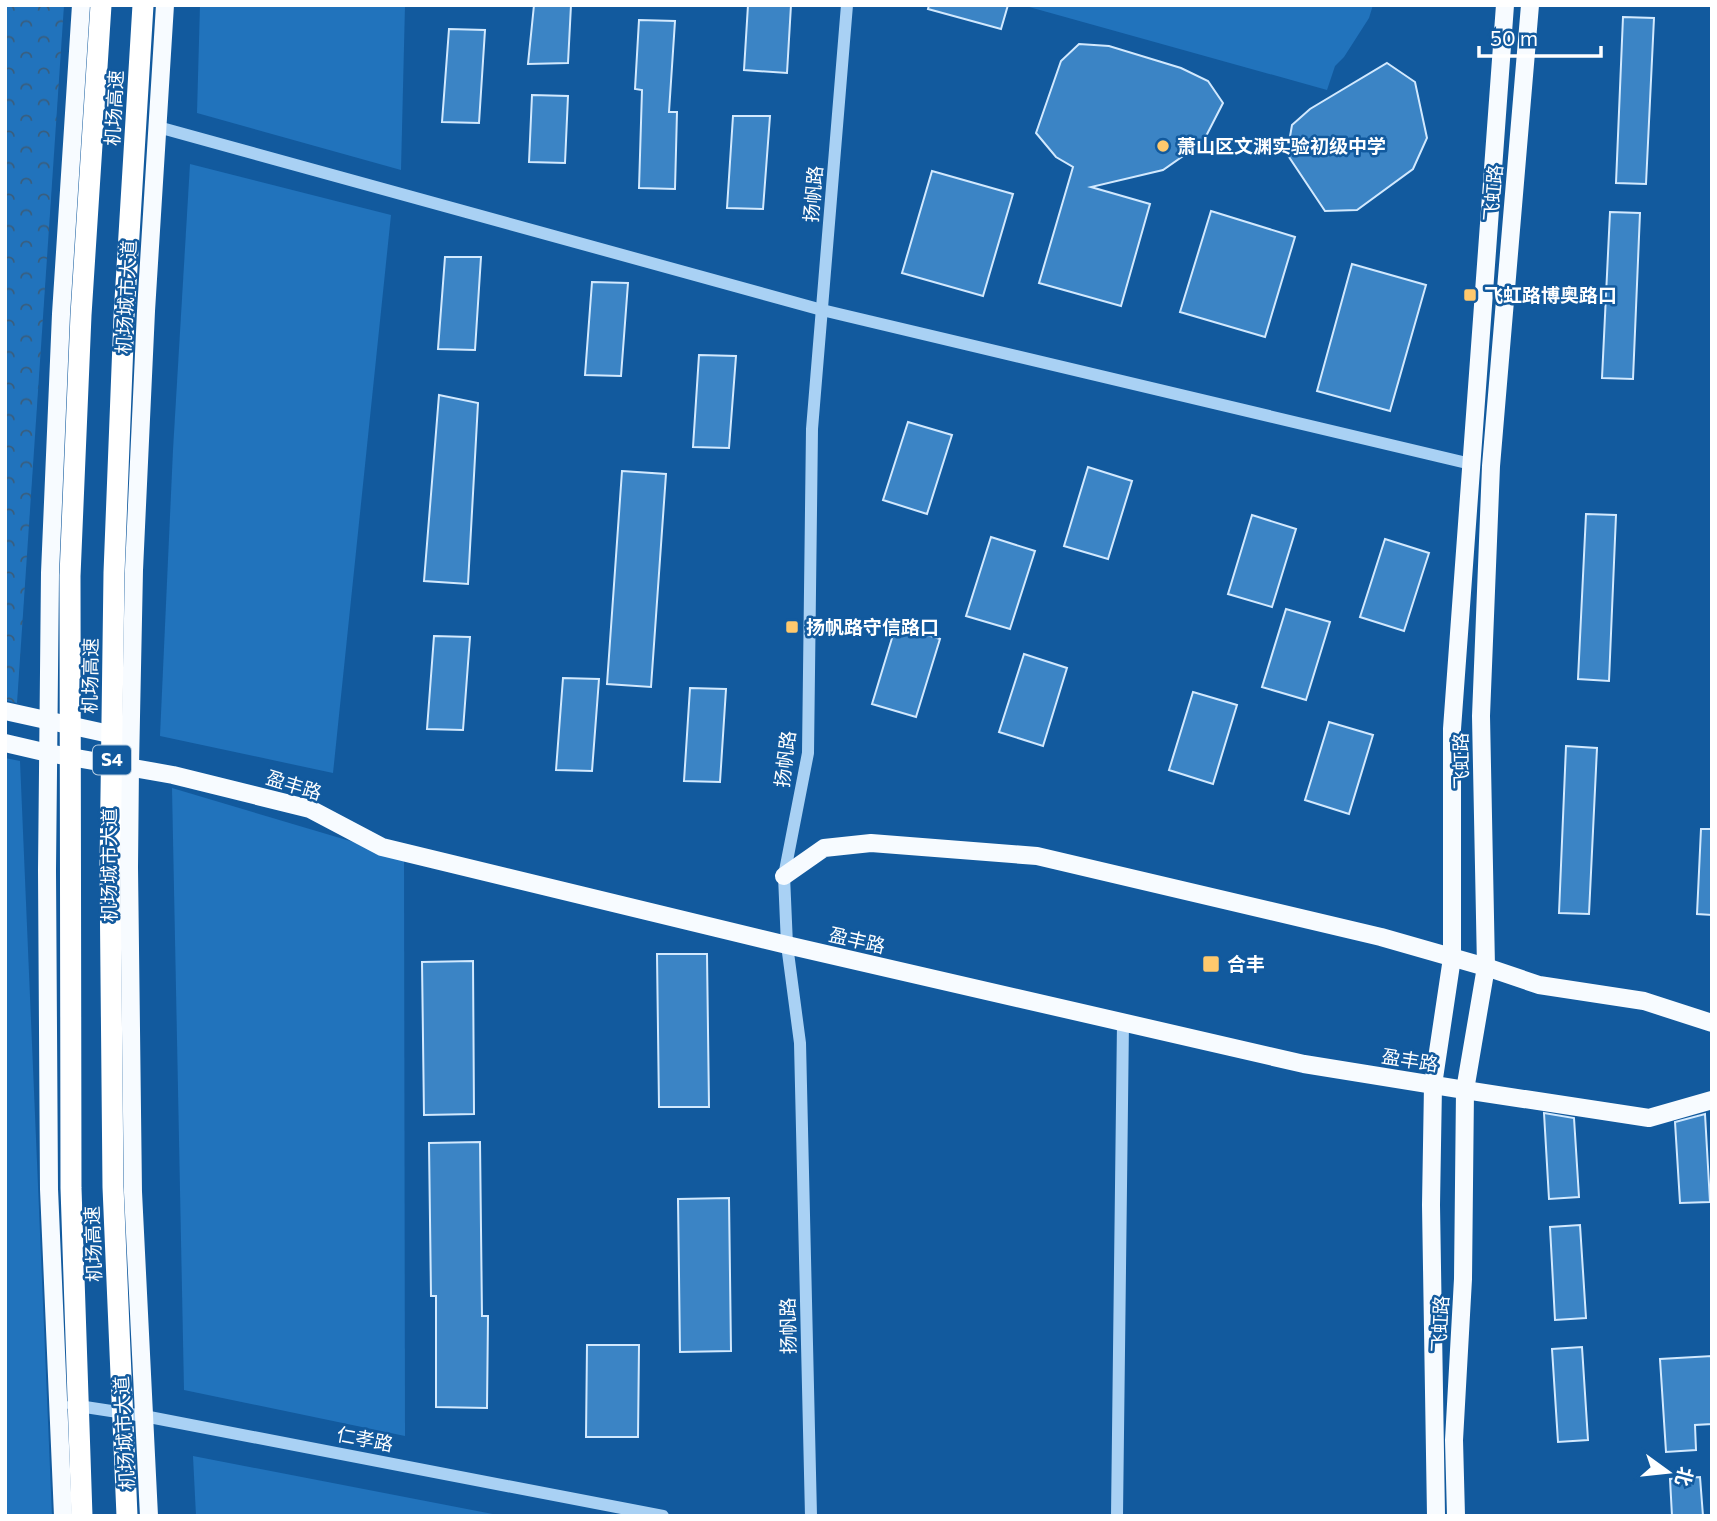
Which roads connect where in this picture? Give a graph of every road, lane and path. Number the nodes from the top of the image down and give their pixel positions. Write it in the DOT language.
graph roads {
  1 [pos="82,5"];
  2 [pos="101,5"];
  3 [pos="143,5"];
  4 [pos="165,5"];
  5 [pos="848,5"];
  6 [pos="1505,5"];
  7 [pos="1530,5"];
  8 [pos="158,127"];
  9 [pos="822,310"];
  10 [pos="1471,464"];
  11 [pos="5,711"];
  12 [pos="49,721"];
  13 [pos="130,738"];
  14 [pos="5,743"];
  15 [pos="48,753"];
  16 [pos="130,766"];
  17 [pos="784,876"];
  18 [pos="787,945"];
  19 [pos="1452,958"];
  20 [pos="1486,967"];
  21 [pos="1123,1022"];
  22 [pos="1712,1023"];
  23 [pos="1433,1085"];
  24 [pos="1465,1090"];
  25 [pos="1712,1100"];
  26 [pos="58,1402"];
  27 [pos="144,1416"];
  28 [pos="63,1516"];
  29 [pos="82,1516"];
  30 [pos="127,1516"];
  31 [pos="149,1516"];
  32 [pos="663,1516"];
  33 [pos="811,1516"];
  34 [pos="1117,1516"];
  35 [pos="1436,1516"];
  36 [pos="1456,1516"];
  1 -- 12 [label="main road"];
  2 -- 29 [label="highway, 机场高速 / S4, bridge"];
  3 -- 30 [label="highway, 机场高速 / S4, bridge"];
  4 -- 8 [label="main road, 机场城市大道"];
  5 -- 9 [label="street, 扬帆路"];
  6 -- 10 [label="main road, 飞虹路"];
  7 -- 20 [label="main road, 飞虹路"];
  8 -- 9 [label="street"];
  8 -- 13 [label="main road, 机场城市大道"];
  9 -- 10 [label="street"];
  9 -- 17 [label="street, 扬帆路"];
  10 -- 19 [label="main road, 飞虹路"];
  11 -- 12 [label="main road"];
  12 -- 13 [label="main road"];
  12 -- 15 [label="main road"];
  13 -- 16 [label="main road, 机场城市大道"];
  14 -- 15 [label="main road, 盈丰路"];
  15 -- 16 [label="main road, 盈丰路"];
  15 -- 26 [label="main road"];
  16 -- 18 [label="main road, 盈丰路"];
  16 -- 27 [label="main road, 机场城市大道"];
  17 -- 18 [label="street, 扬帆路"];
  17 -- 19 [label="main road"];
  18 -- 21 [label="main road, 盈丰路"];
  18 -- 33 [label="street, 扬帆路"];
  19 -- 20 [label="main road"];
  19 -- 23 [label="main road, 飞虹路"];
  20 -- 22 [label="main road"];
  20 -- 24 [label="main road, 飞虹路"];
  21 -- 23 [label="main road, 盈丰路"];
  21 -- 34 [label="street"];
  23 -- 24 [label="main road, 盈丰路"];
  23 -- 35 [label="main road, 飞虹路"];
  24 -- 25 [label="main road, 盈丰路"];
  24 -- 36 [label="main road, 飞虹路"];
  26 -- 27 [label="street, 仁孝路"];
  26 -- 28 [label="main road"];
  27 -- 31 [label="main road, 机场城市大道"];
  27 -- 32 [label="street, 仁孝路"];
}
